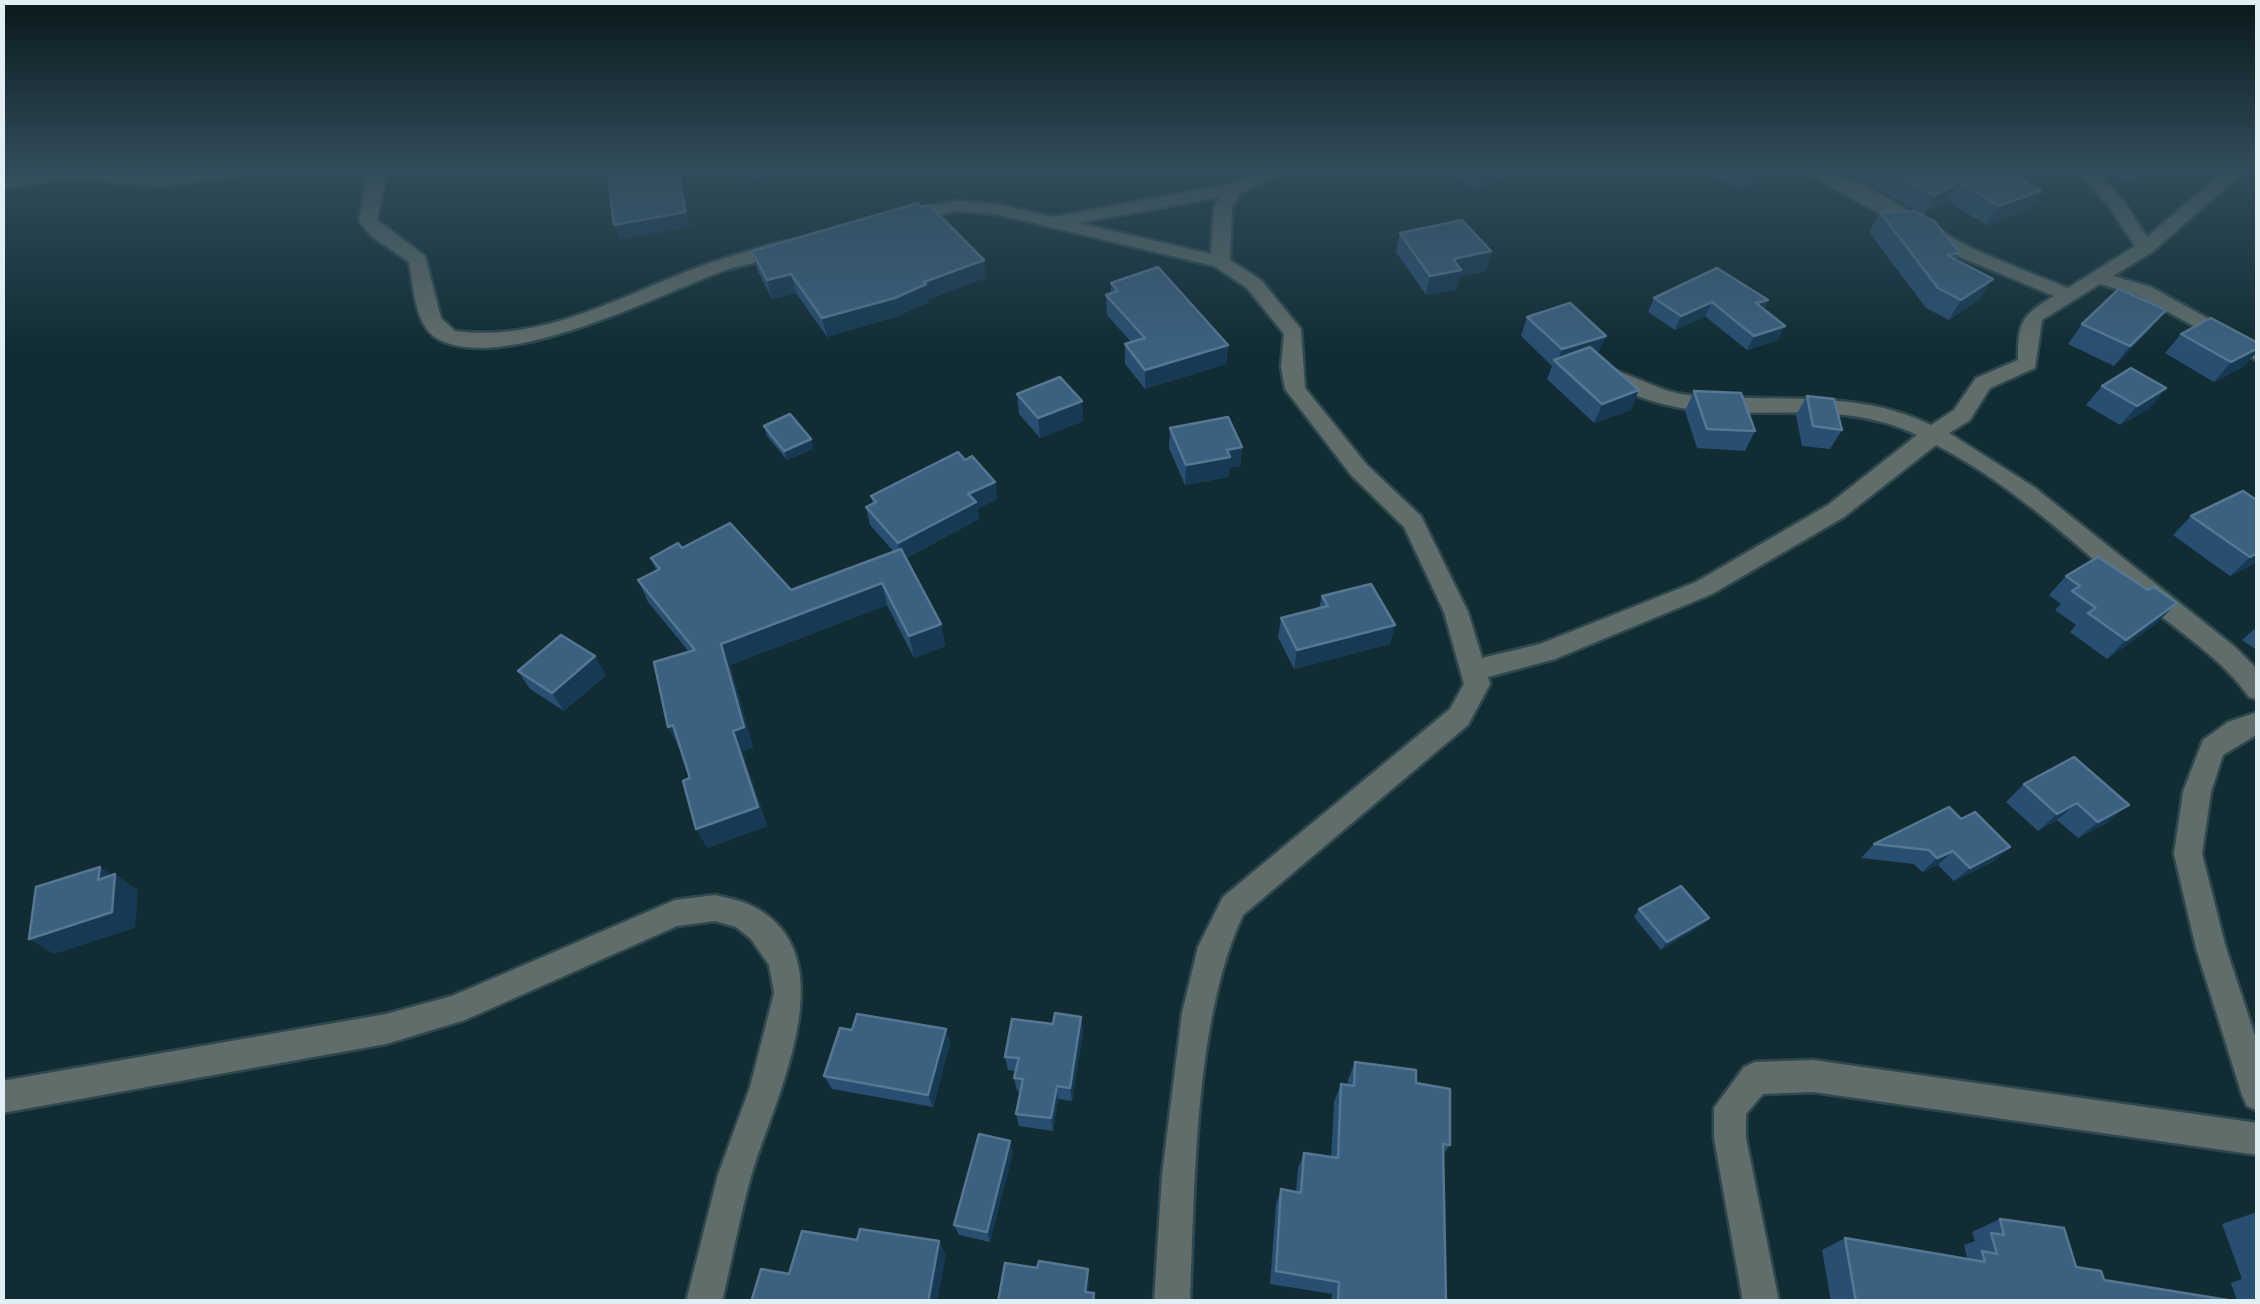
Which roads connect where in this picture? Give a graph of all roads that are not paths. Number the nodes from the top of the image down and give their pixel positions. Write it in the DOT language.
graph roads {
  1 [pos="374,229"];
  2 [pos="1076,229"];
  3 [pos="1222,229"];
  4 [pos="1925,229"];
  5 [pos="2133,229"];
  6 [pos="2167,229"];
  7 [pos="803,242"];
  8 [pos="2145,248"];
  9 [pos="1220,262"];
  10 [pos="2099,278"];
  11 [pos="2070,294"];
  12 [pos="2258,356"];
  13 [pos="1601,369"];
  14 [pos="1935,434"];
  15 [pos="1475,670"];
  16 [pos="2258,690"];
  17 [pos="2258,723"];
  18 [pos="2258,1095"];
  19 [pos="2,1097"];
  20 [pos="2258,1139"];
  21 [pos="704,1302"];
  22 [pos="1172,1302"];
  23 [pos="1761,1302"];
  1 -- 7 [label="street"];
  2 -- 9 [label="street"];
  3 -- 9 [label="street"];
  4 -- 11 [label="street"];
  5 -- 8 [label="street"];
  6 -- 8 [label="street"];
  8 -- 10 [label="street"];
  9 -- 15 [label="street"];
  10 -- 11 [label="street"];
  10 -- 12 [label="street"];
  11 -- 14 [label="street"];
  13 -- 14 [label="street"];
  14 -- 15 [label="street"];
  14 -- 16 [label="street"];
  15 -- 22 [label="street"];
  17 -- 18 [label="street"];
  19 -- 21 [label="street"];
  20 -- 23 [label="street"];
}
